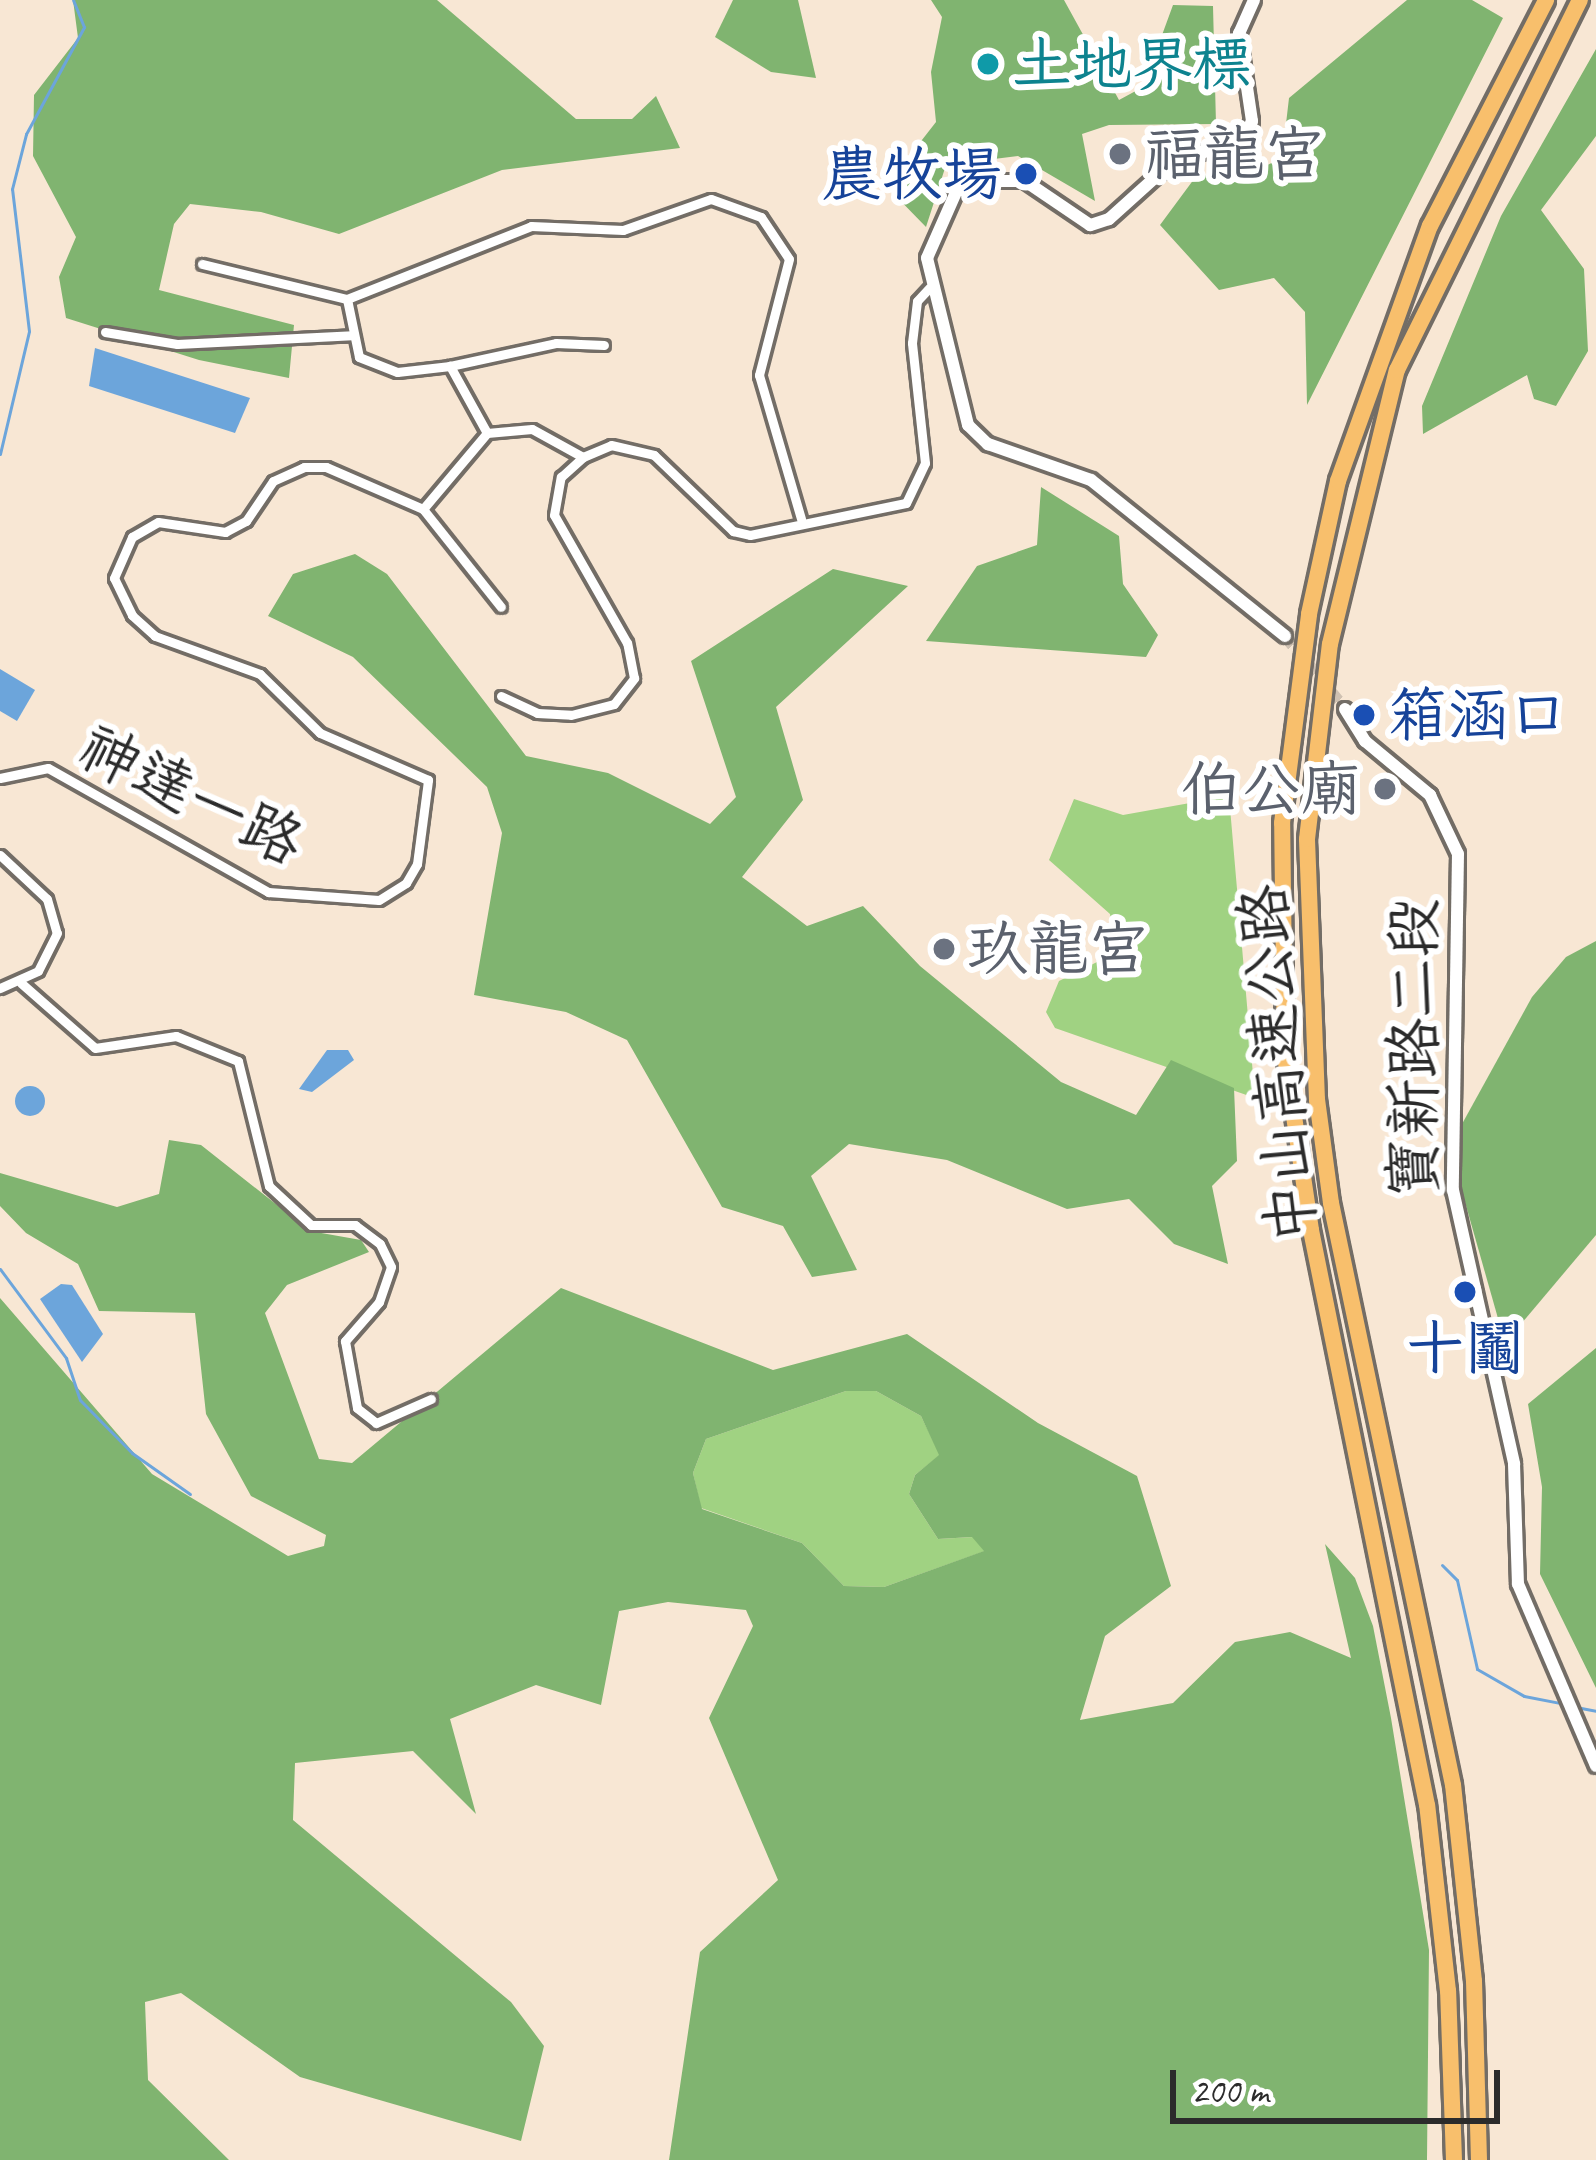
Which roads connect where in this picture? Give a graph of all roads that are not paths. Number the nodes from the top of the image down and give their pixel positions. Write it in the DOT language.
graph roads {
  1 [pos="1254,0"];
  2 [pos="1546,0"];
  3 [pos="1580,0"];
  4 [pos="202,264"];
  5 [pos="929,288"];
  6 [pos="347,299"];
  7 [pos="105,332"];
  8 [pos="352,335"];
  9 [pos="604,345"];
  10 [pos="450,366"];
  11 [pos="487,433"];
  12 [pos="583,457"];
  13 [pos="423,508"];
  14 [pos="801,519"];
  15 [pos="501,607"];
  16 [pos="1285,636"];
  17 [pos="501,696"];
  18 [pos="1345,709"];
  19 [pos="0,778"];
  20 [pos="0,855"];
  21 [pos="21,983"];
  22 [pos="0,988"];
  23 [pos="430,1399"];
  24 [pos="1596,1766"];
  25 [pos="1454,2160"];
  26 [pos="1479,2160"];
  1 -- 5 [label="street"];
  2 -- 25 [label="highway, 中山高速公路"];
  3 -- 26 [label="highway, 中山高速公路"];
  4 -- 6 [label="street"];
  5 -- 14 [label="street"];
  5 -- 16 [label="street"];
  6 -- 8 [label="street"];
  6 -- 14 [label="street"];
  7 -- 8 [label="street"];
  8 -- 10 [label="street"];
  9 -- 10 [label="street"];
  10 -- 11 [label="street"];
  11 -- 12 [label="street"];
  11 -- 13 [label="street"];
  12 -- 14 [label="street"];
  12 -- 17 [label="street"];
  13 -- 15 [label="street"];
  13 -- 19 [label="street, 神達一路"];
  18 -- 24 [label="street, 寶新路二段"];
  20 -- 21 [label="street"];
  21 -- 22 [label="street"];
  21 -- 23 [label="street"];
}
